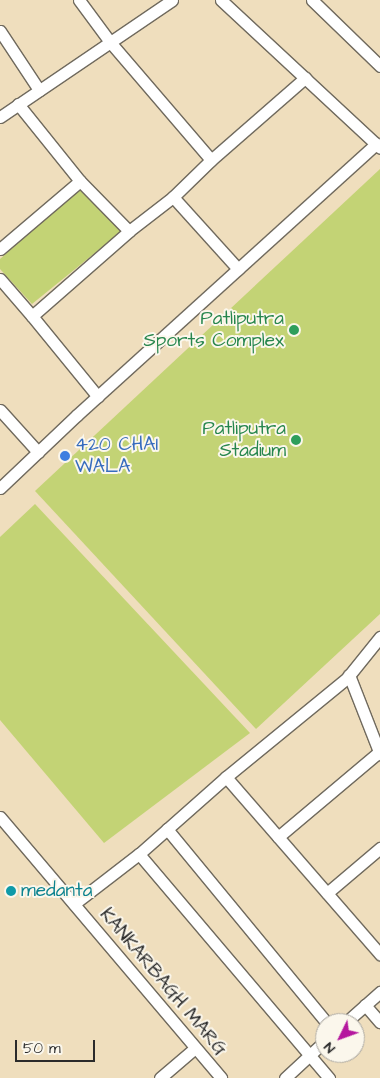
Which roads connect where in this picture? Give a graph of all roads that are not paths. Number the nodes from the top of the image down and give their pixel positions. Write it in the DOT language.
graph roads {
  1 [pos="79,0"];
  2 [pos="172,0"];
  3 [pos="221,0"];
  4 [pos="312,0"];
  5 [pos="0,31"];
  6 [pos="110,42"];
  7 [pos="380,66"];
  8 [pos="305,78"];
  9 [pos="38,90"];
  10 [pos="18,104"];
  11 [pos="0,117"];
  12 [pos="378,146"];
  13 [pos="210,160"];
  14 [pos="80,181"];
  15 [pos="173,197"];
  16 [pos="129,231"];
  17 [pos="0,249"];
  18 [pos="238,269"];
  19 [pos="0,279"];
  20 [pos="32,316"];
  21 [pos="98,396"];
  22 [pos="0,410"];
  23 [pos="38,452"];
  24 [pos="0,488"];
  25 [pos="380,637"];
  26 [pos="349,675"];
  27 [pos="380,753"];
  28 [pos="226,777"];
  29 [pos="0,817"];
  30 [pos="167,829"];
  31 [pos="278,837"];
  32 [pos="380,848"];
  33 [pos="139,854"];
  34 [pos="327,893"];
  35 [pos="74,904"];
  36 [pos="380,954"];
  37 [pos="380,992"];
  38 [pos="365,1005"];
  39 [pos="319,1013"];
  40 [pos="356,1013"];
  41 [pos="380,1022"];
  42 [pos="195,1048"];
  43 [pos="315,1050"];
  44 [pos="310,1054"];
  45 [pos="160,1078"];
  46 [pos="221,1078"];
  47 [pos="285,1078"];
  48 [pos="329,1078"];
  1 -- 6 [label="street"];
  2 -- 6 [label="street"];
  3 -- 8 [label="street"];
  4 -- 7 [label="street"];
  5 -- 9 [label="street"];
  6 -- 9 [label="street"];
  6 -- 13 [label="street"];
  8 -- 12 [label="street"];
  8 -- 13 [label="street"];
  9 -- 10 [label="street"];
  10 -- 11 [label="street"];
  10 -- 14 [label="street"];
  12 -- 18 [label="street"];
  13 -- 15 [label="street"];
  14 -- 16 [label="street"];
  14 -- 17 [label="street"];
  15 -- 16 [label="street"];
  15 -- 18 [label="street"];
  16 -- 20 [label="street"];
  18 -- 21 [label="street"];
  19 -- 20 [label="street"];
  20 -- 21 [label="street"];
  21 -- 23 [label="street"];
  22 -- 23 [label="street"];
  23 -- 24 [label="street"];
  25 -- 26 [label="street"];
  26 -- 27 [label="street"];
  26 -- 28 [label="street"];
  27 -- 31 [label="street"];
  28 -- 30 [label="street"];
  28 -- 31 [label="street"];
  29 -- 35 [label="street, KANKARBAGH MARG"];
  30 -- 33 [label="street"];
  30 -- 39 [label="street"];
  31 -- 34 [label="street"];
  32 -- 34 [label="street"];
  33 -- 35 [label="street"];
  33 -- 44 [label="street"];
  34 -- 36 [label="street"];
  35 -- 42 [label="street, KANKARBAGH MARG"];
  37 -- 38 [label="street"];
  38 -- 40 [label="street"];
  38 -- 41 [label="street"];
  42 -- 45 [label="street"];
  42 -- 46 [label="street, KANKARBAGH MARG"];
  43 -- 44 [label="street"];
  44 -- 47 [label="street"];
  44 -- 48 [label="street"];
}
